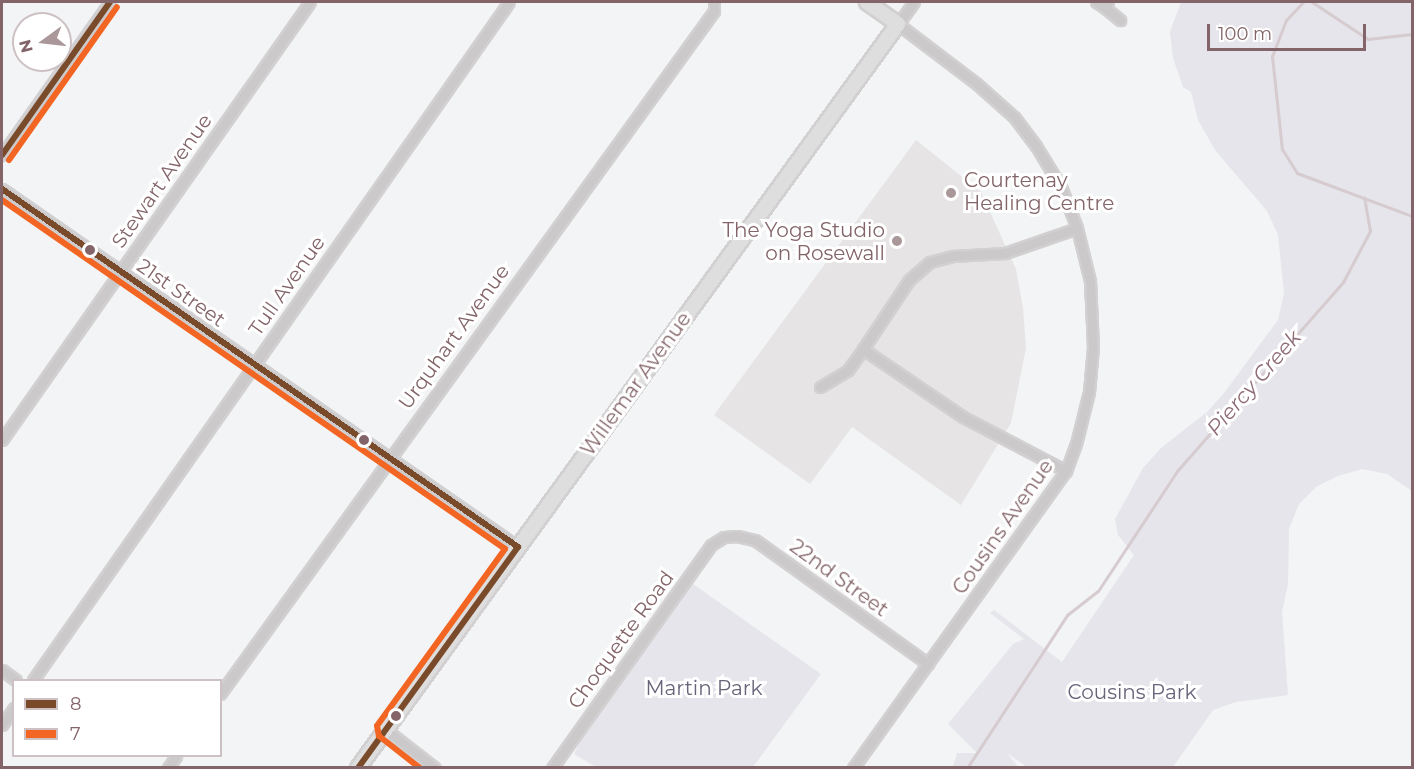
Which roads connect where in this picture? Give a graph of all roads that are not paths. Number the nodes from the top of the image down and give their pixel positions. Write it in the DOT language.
graph roads {
  1 [pos="110,2"];
  2 [pos="310,2"];
  3 [pos="509,2"];
  4 [pos="714,2"];
  5 [pos="867,2"];
  6 [pos="914,2"];
  7 [pos="1103,3"];
  8 [pos="1120,20"];
  9 [pos="898,24"];
  10 [pos="2,155"];
  11 [pos="2,189"];
  12 [pos="1077,228"];
  13 [pos="119,272"];
  14 [pos="863,349"];
  15 [pos="254,365"];
  16 [pos="820,387"];
  17 [pos="2,440"];
  18 [pos="388,459"];
  19 [pos="1066,471"];
  20 [pos="724,537"];
  21 [pos="518,547"];
  22 [pos="928,664"];
  23 [pos="34,679"];
  24 [pos="222,691"];
  25 [pos="12,711"];
  26 [pos="2,726"];
  27 [pos="385,729"];
  28 [pos="358,768"];
  29 [pos="435,768"];
  30 [pos="552,768"];
  31 [pos="853,768"];
  1 -- 10 [label="street"];
  2 -- 13 [label="street, Stewart Avenue"];
  3 -- 15 [label="street, Tull Avenue"];
  4 -- 18 [label="street, Urquhart Avenue"];
  5 -- 9 [label="street"];
  6 -- 9 [label="street, Willemar Avenue"];
  7 -- 8 [label="street"];
  9 -- 12 [label="street, Cousins Avenue"];
  9 -- 21 [label="street, Willemar Avenue"];
  11 -- 13 [label="street, 21st Street"];
  12 -- 14 [label="street"];
  12 -- 19 [label="street, Cousins Avenue"];
  13 -- 15 [label="street, 21st Street"];
  13 -- 17 [label="street, Stewart Avenue"];
  14 -- 16 [label="street"];
  14 -- 19 [label="street"];
  15 -- 18 [label="street, 21st Street"];
  15 -- 23 [label="street, Tull Avenue"];
  18 -- 21 [label="street, 21st Street"];
  18 -- 24 [label="street, Urquhart Avenue"];
  19 -- 22 [label="street, Cousins Avenue"];
  20 -- 22 [label="street, 22nd Street"];
  20 -- 30 [label="street, Choquette Road"];
  21 -- 27 [label="street, Willemar Avenue"];
  22 -- 31 [label="street, Cousins Avenue"];
  25 -- 26 [label="street"];
  27 -- 28 [label="street, Willemar Avenue"];
  27 -- 29 [label="street"];
}
